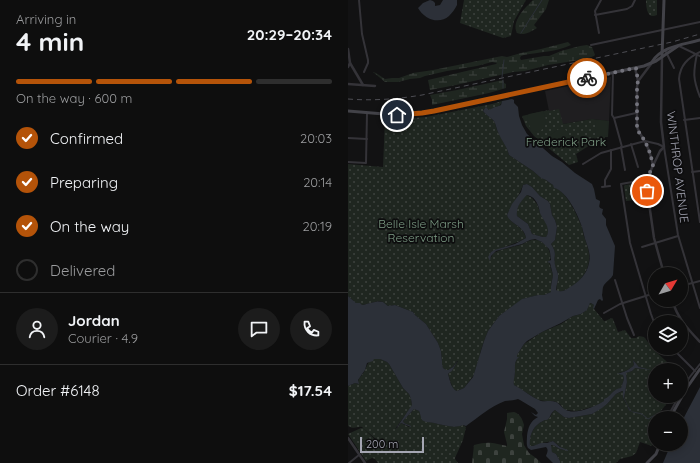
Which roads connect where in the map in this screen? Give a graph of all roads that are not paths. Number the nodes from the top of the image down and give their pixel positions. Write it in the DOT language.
graph roads {
  1 [pos="359,0"];
  2 [pos="601,0"];
  3 [pos="635,0"];
  4 [pos="664,0"];
  5 [pos="595,15"];
  6 [pos="700,22"];
  7 [pos="663,30"];
  8 [pos="599,33"];
  9 [pos="700,40"];
  10 [pos="590,45"];
  11 [pos="678,46"];
  12 [pos="348,48"];
  13 [pos="665,52"];
  14 [pos="700,52"];
  15 [pos="697,54"];
  16 [pos="662,56"];
  17 [pos="700,56"];
  18 [pos="652,62"];
  19 [pos="350,63"];
  20 [pos="348,67"];
  21 [pos="636,68"];
  22 [pos="674,68"];
  23 [pos="364,72"];
  24 [pos="613,72"];
  25 [pos="638,81"];
  26 [pos="348,84"];
  27 [pos="363,85"];
  28 [pos="375,86"];
  29 [pos="700,98"];
  30 [pos="348,111"];
  31 [pos="367,113"];
  32 [pos="636,113"];
  33 [pos="614,118"];
  34 [pos="700,118"];
  35 [pos="684,120"];
  36 [pos="348,138"];
  37 [pos="663,138"];
  38 [pos="367,139"];
  39 [pos="645,141"];
  40 [pos="632,144"];
  41 [pos="656,144"];
  42 [pos="622,147"];
  43 [pos="664,147"];
  44 [pos="611,150"];
  45 [pos="348,162"];
  46 [pos="583,164"];
  47 [pos="653,165"];
  48 [pos="638,167"];
  49 [pos="625,170"];
  50 [pos="700,171"];
  51 [pos="692,172"];
  52 [pos="649,176"];
  53 [pos="638,181"];
  54 [pos="647,185"];
  55 [pos="610,186"];
  56 [pos="700,222"];
  57 [pos="678,236"];
  58 [pos="655,243"];
  59 [pos="642,247"];
  60 [pos="662,267"];
  61 [pos="615,280"];
  62 [pos="700,281"];
  63 [pos="692,282"];
  64 [pos="688,283"];
  65 [pos="646,296"];
  66 [pos="622,303"];
  67 [pos="674,307"];
  68 [pos="700,308"];
  69 [pos="604,313"];
  70 [pos="651,315"];
  71 [pos="634,335"];
  72 [pos="700,342"];
  73 [pos="679,355"];
  74 [pos="700,364"];
  75 [pos="700,369"];
  76 [pos="695,371"];
  77 [pos="688,382"];
  78 [pos="672,411"];
  79 [pos="348,438"];
  80 [pos="656,451"];
  81 [pos="360,455"];
  82 [pos="349,463"];
  83 [pos="365,463"];
  84 [pos="648,463"];
  1 -- 23 [label="street"];
  2 -- 5 [label="street"];
  3 -- 5 [label="street"];
  4 -- 7 [label="main road, WINTHROP AVENUE"];
  5 -- 8 [label="street"];
  6 -- 7 [label="street"];
  7 -- 10 [label="street"];
  7 -- 13 [label="main road, WINTHROP AVENUE"];
  9 -- 11 [label="main road"];
  11 -- 13 [label="main road"];
  11 -- 15 [label="street"];
  12 -- 19 [label="street"];
  13 -- 16 [label="main road, WINTHROP AVENUE"];
  13 -- 18 [label="main road"];
  13 -- 22 [label="street"];
  14 -- 15 [label="street"];
  15 -- 17 [label="street"];
  15 -- 29 [label="street"];
  15 -- 35 [label="street"];
  16 -- 18 [label="main road"];
  16 -- 37 [label="street, WINTHROP AVENUE"];
  18 -- 21 [label="main road"];
  18 -- 25 [label="street"];
  19 -- 20 [label="street"];
  19 -- 27 [label="street"];
  21 -- 24 [label="main road"];
  21 -- 25 [label="street"];
  24 -- 31 [label="main road"];
  24 -- 33 [label="street"];
  25 -- 32 [label="street"];
  26 -- 27 [label="street"];
  27 -- 28 [label="street"];
  30 -- 31 [label="main road"];
  31 -- 38 [label="street"];
  32 -- 33 [label="street"];
  32 -- 39 [label="street"];
  33 -- 42 [label="street"];
  34 -- 35 [label="street"];
  35 -- 51 [label="street"];
  36 -- 38 [label="street"];
  37 -- 41 [label="street"];
  37 -- 43 [label="street, WINTHROP AVENUE"];
  38 -- 45 [label="street"];
  39 -- 40 [label="street"];
  39 -- 41 [label="street"];
  39 -- 47 [label="street"];
  40 -- 42 [label="street"];
  40 -- 48 [label="street"];
  41 -- 43 [label="street"];
  42 -- 44 [label="street"];
  42 -- 49 [label="street"];
  43 -- 47 [label="street"];
  43 -- 57 [label="street, WINTHROP AVENUE"];
  44 -- 46 [label="street"];
  44 -- 55 [label="street"];
  47 -- 52 [label="street"];
  50 -- 51 [label="street"];
  51 -- 56 [label="street"];
  52 -- 53 [label="street"];
  52 -- 54 [label="street"];
  53 -- 54 [label="street"];
  53 -- 65 [label="street"];
  54 -- 58 [label="street"];
  57 -- 58 [label="street"];
  57 -- 63 [label="street, WINTHROP AVENUE"];
  58 -- 59 [label="street"];
  58 -- 60 [label="street"];
  61 -- 66 [label="street"];
  62 -- 63 [label="street"];
  63 -- 64 [label="street"];
  63 -- 68 [label="street, WINTHROP AVENUE"];
  65 -- 66 [label="street"];
  65 -- 70 [label="street"];
  66 -- 69 [label="street"];
  66 -- 71 [label="street"];
  67 -- 72 [label="street"];
  73 -- 76 [label="street"];
  74 -- 76 [label="street"];
  75 -- 78 [label="main road"];
  76 -- 77 [label="street"];
  79 -- 81 [label="street"];
  80 -- 84 [label="main road"];
  81 -- 82 [label="street"];
  81 -- 83 [label="street"];
}
